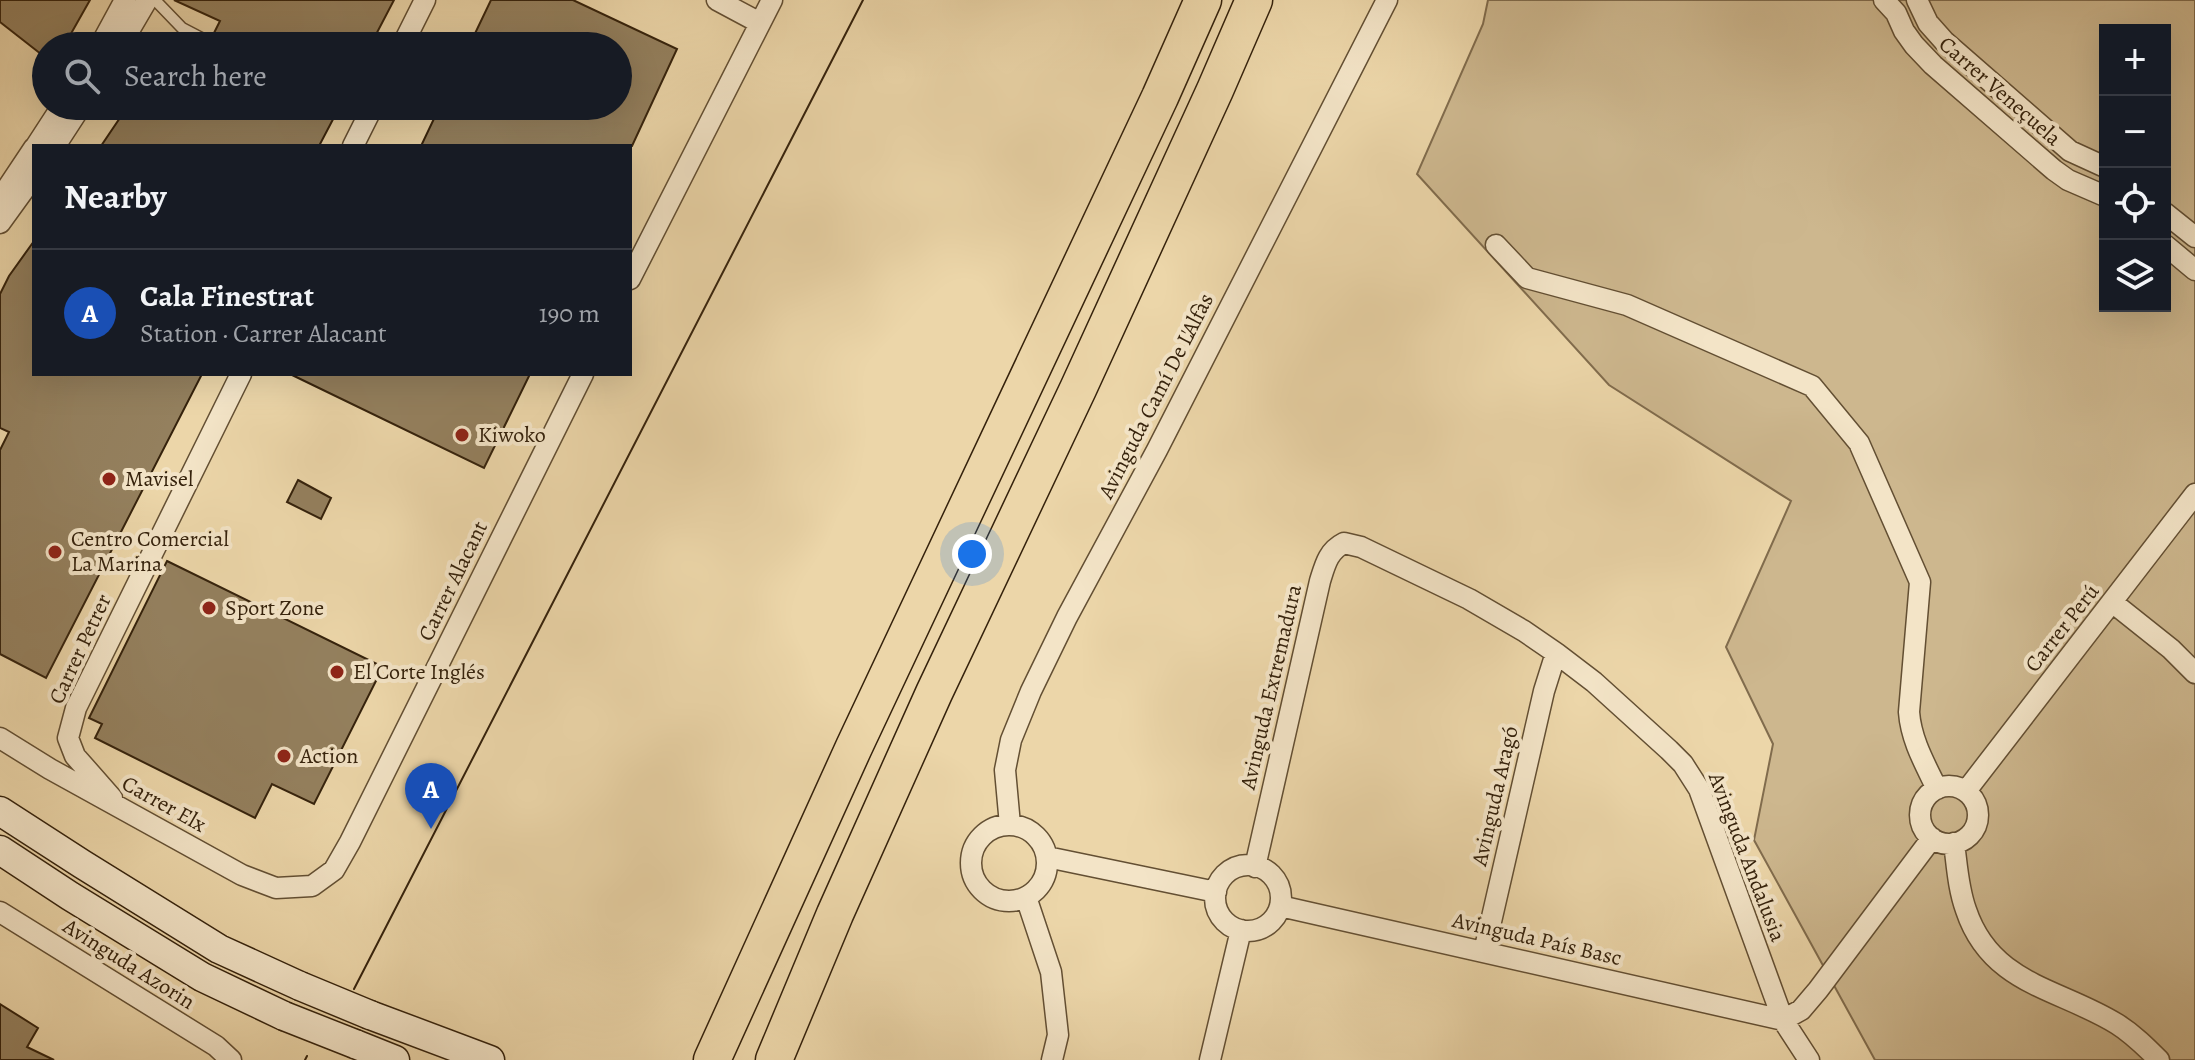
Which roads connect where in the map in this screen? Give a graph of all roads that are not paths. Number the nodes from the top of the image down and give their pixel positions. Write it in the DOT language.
graph roads {
  1 [pos="125,0"];
  2 [pos="147,0"];
  3 [pos="155,0"];
  4 [pos="425,0"];
  5 [pos="717,0"];
  6 [pos="772,0"];
  7 [pos="1203,0"];
  8 [pos="1254,0"];
  9 [pos="1387,0"];
  10 [pos="1884,0"];
  11 [pos="1917,0"];
  12 [pos="760,23"];
  13 [pos="108,32"];
  14 [pos="128,32"];
  15 [pos="190,32"];
  16 [pos="409,32"];
  17 [pos="53,120"];
  18 [pos="72,120"];
  19 [pos="366,120"];
  20 [pos="37,144"];
  21 [pos="56,144"];
  22 [pos="354,144"];
  23 [pos="32,151"];
  24 [pos="2099,165"];
  25 [pos="32,179"];
  26 [pos="2099,193"];
  27 [pos="0,199"];
  28 [pos="2171,218"];
  29 [pos="0,223"];
  30 [pos="2195,237"];
  31 [pos="1496,245"];
  32 [pos="2171,250"];
  33 [pos="2195,270"];
  34 [pos="632,275"];
  35 [pos="240,376"];
  36 [pos="582,376"];
  37 [pos="2195,494"];
  38 [pos="1361,547"];
  39 [pos="2112,602"];
  40 [pos="1556,653"];
  41 [pos="2195,673"];
  42 [pos="0,738"];
  43 [pos="1937,789"];
  44 [pos="1966,791"];
  45 [pos="120,808"];
  46 [pos="0,811"];
  47 [pos="1010,825"];
  48 [pos="1932,838"];
  49 [pos="1954,843"];
  50 [pos="0,850"];
  51 [pos="1047,857"];
  52 [pos="1255,867"];
  53 [pos="312,886"];
  54 [pos="1216,892"];
  55 [pos="1026,897"];
  56 [pos="1280,906"];
  57 [pos="0,912"];
  58 [pos="1241,930"];
  59 [pos="1484,952"];
  60 [pos="1783,1020"];
  61 [pos="231,1060"];
  62 [pos="395,1060"];
  63 [pos="490,1060"];
  64 [pos="712,1060"];
  65 [pos="774,1060"];
  66 [pos="1052,1060"];
  67 [pos="1210,1060"];
  68 [pos="1809,1060"];
  69 [pos="2159,1060"];
  1 -- 13 [label="street"];
  2 -- 14 [label="street"];
  3 -- 15 [label="lane"];
  4 -- 16 [label="street"];
  5 -- 12 [label="street"];
  6 -- 12 [label="street"];
  7 -- 64 [label="highway"];
  8 -- 65 [label="highway"];
  9 -- 47 [label="street, Avinguda Camí De L'Alfàs"];
  10 -- 26 [label="street, Carrer Veneçuela"];
  11 -- 24 [label="street, Carrer Veneçuela"];
  12 -- 34 [label="street"];
  17 -- 20 [label="street"];
  18 -- 21 [label="street"];
  19 -- 22 [label="street"];
  23 -- 27 [label="street"];
  25 -- 29 [label="street"];
  28 -- 30 [label="street"];
  31 -- 43 [label="street"];
  32 -- 33 [label="street"];
  35 -- 45 [label="street, Carrer Petrer"];
  36 -- 53 [label="street, Carrer Alacant"];
  37 -- 39 [label="street, Carrer Perú"];
  38 -- 40 [label="street, Avinguda Andalusia"];
  38 -- 52 [label="street, Avinguda Extremadura"];
  39 -- 41 [label="street"];
  39 -- 44 [label="street, Carrer Perú"];
  40 -- 59 [label="street, Avinguda Aragó"];
  40 -- 60 [label="street, Avinguda Andalusia"];
  42 -- 45 [label="street, Carrer Elx"];
  43 -- 44 [label="street"];
  43 -- 48 [label="street"];
  44 -- 49 [label="street"];
  45 -- 53 [label="street, Carrer Elx"];
  46 -- 63 [label="main road, bridge"];
  47 -- 51 [label="street"];
  47 -- 55 [label="street"];
  48 -- 49 [label="street"];
  48 -- 60 [label="street"];
  49 -- 69 [label="street"];
  50 -- 62 [label="main road, bridge"];
  51 -- 54 [label="street"];
  51 -- 55 [label="street"];
  52 -- 54 [label="street"];
  52 -- 56 [label="street"];
  54 -- 58 [label="street"];
  55 -- 66 [label="street"];
  56 -- 58 [label="street"];
  56 -- 59 [label="street, Avinguda País Basc"];
  57 -- 61 [label="street, Avinguda Azorin"];
  58 -- 67 [label="street"];
  59 -- 60 [label="street, Avinguda País Basc"];
  60 -- 68 [label="street, Avinguda Andalusia"];
}
